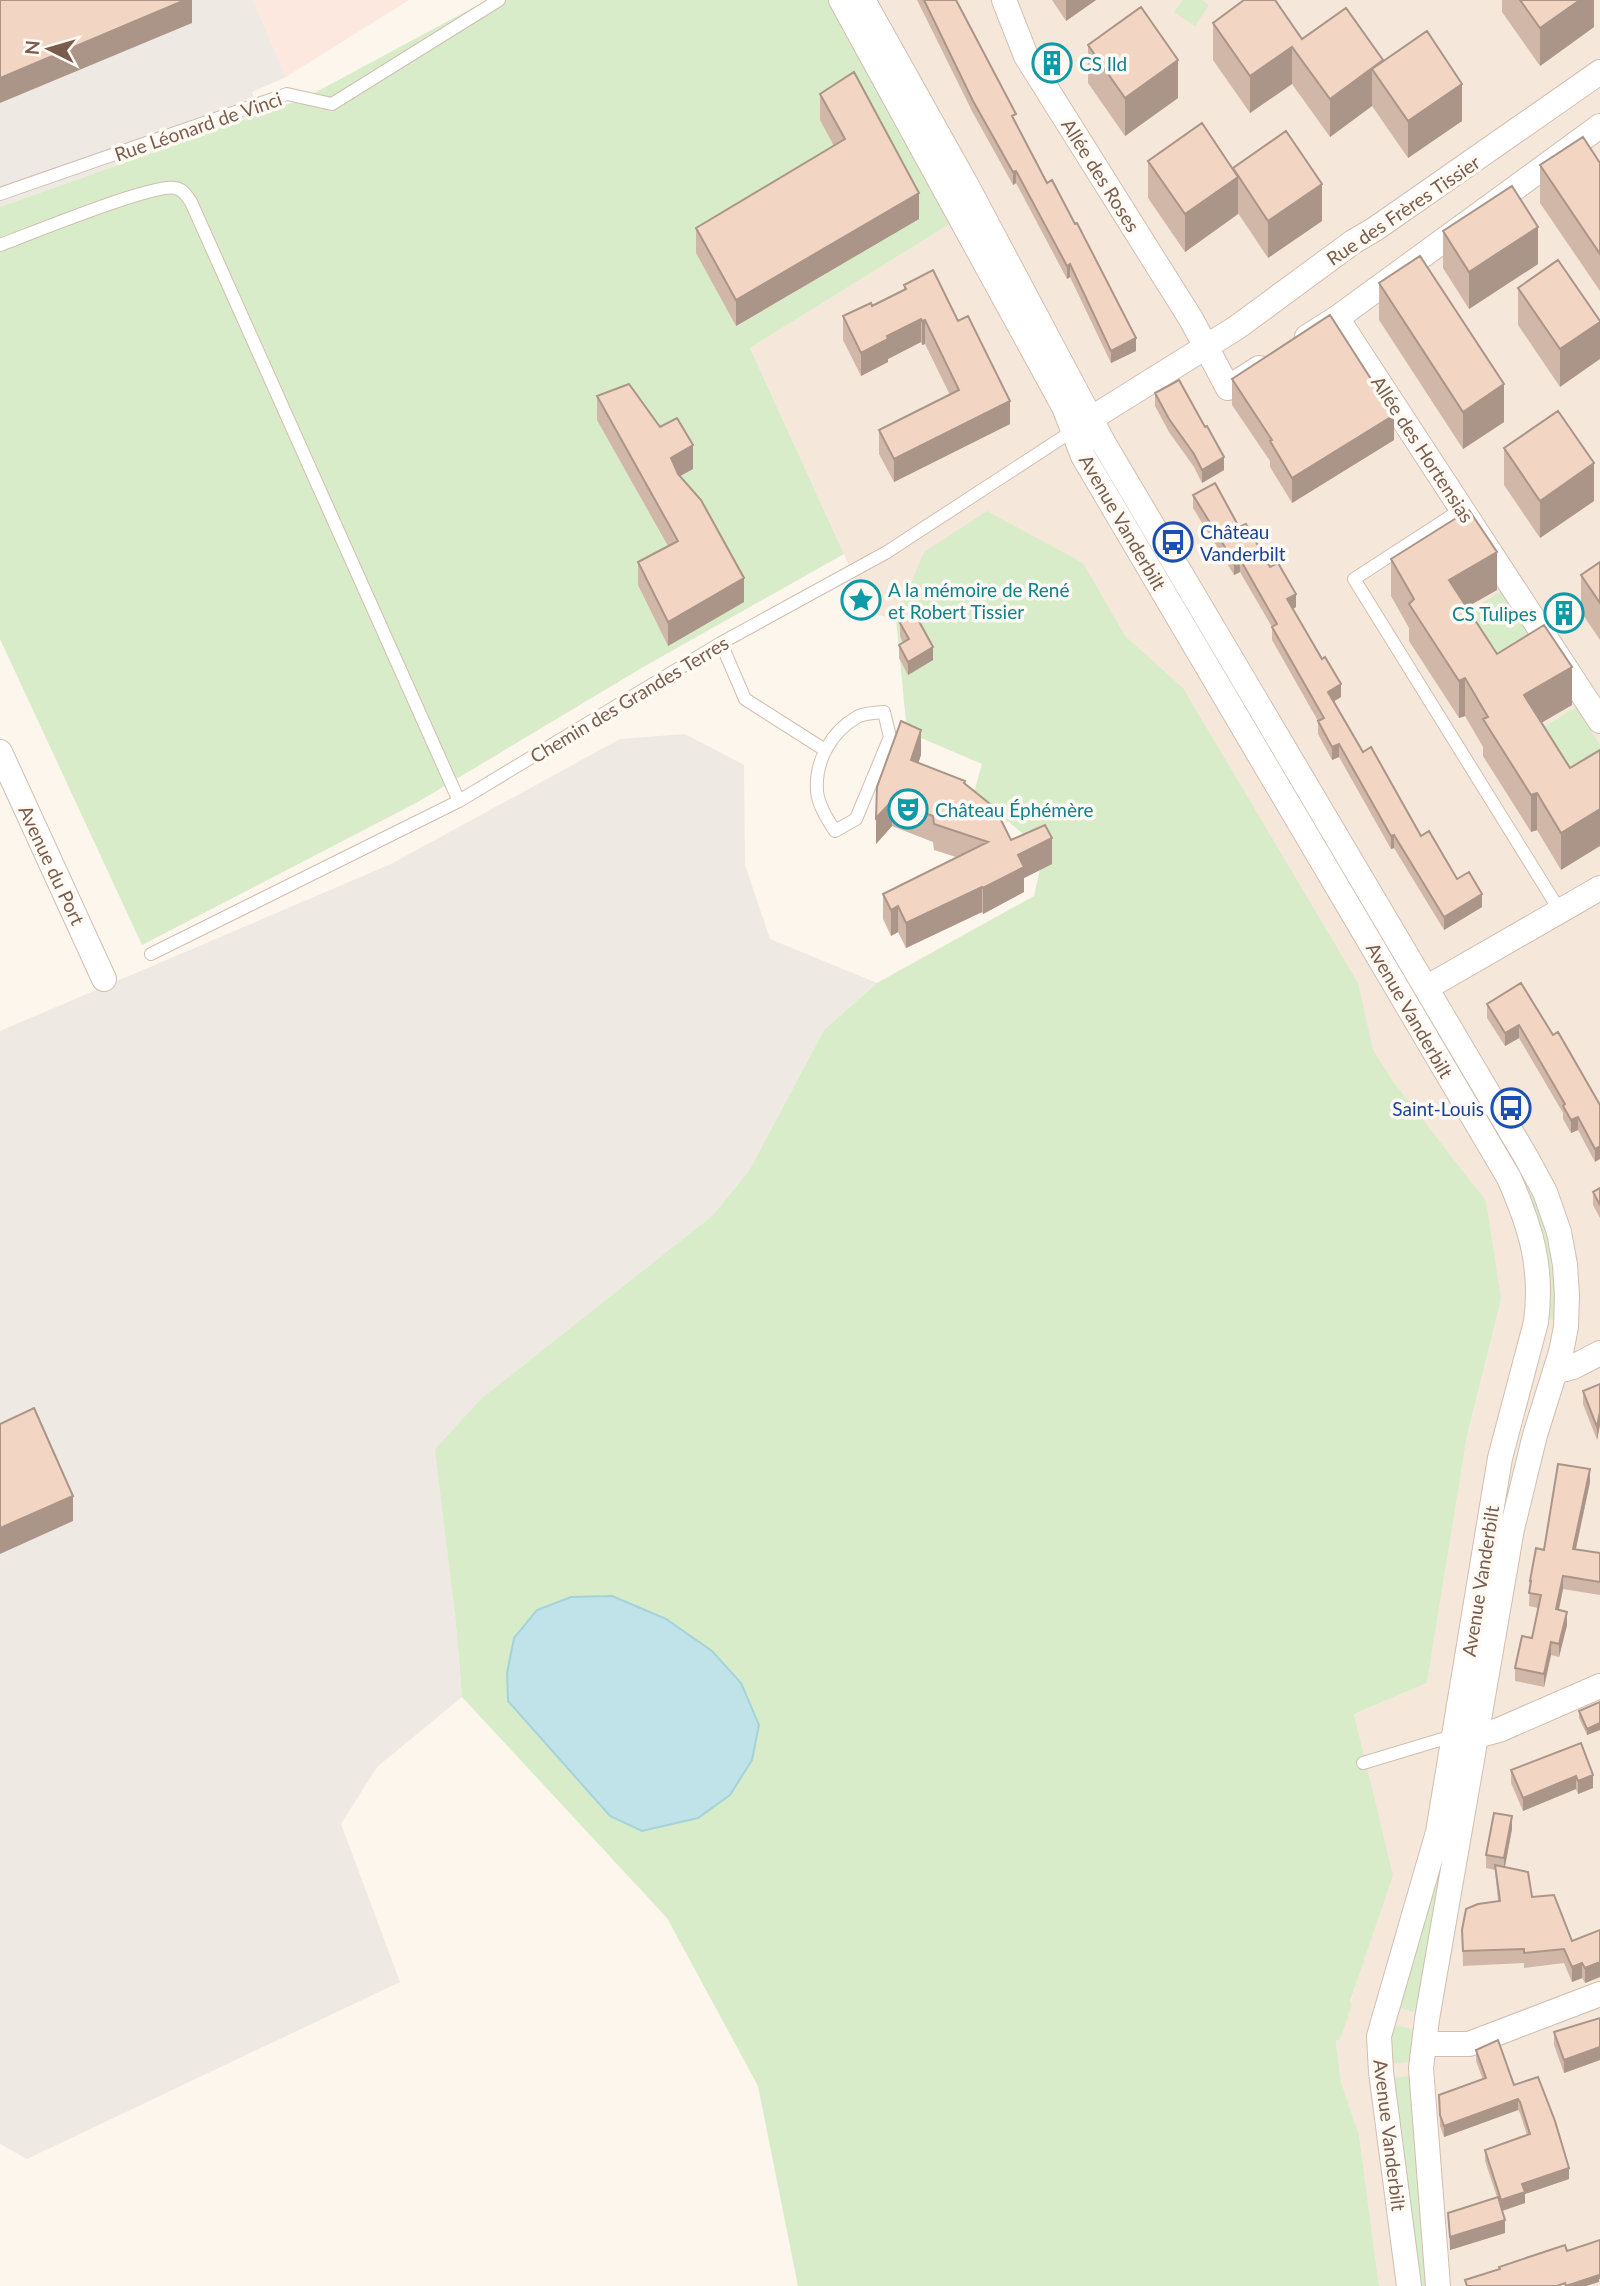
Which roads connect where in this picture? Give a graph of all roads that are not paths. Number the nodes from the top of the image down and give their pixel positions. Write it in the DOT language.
graph roads {
  1 [pos="499,0"];
  2 [pos="841,0"];
  3 [pos="863,0"];
  4 [pos="1004,0"];
  5 [pos="1600,72"];
  6 [pos="1600,126"];
  7 [pos="0,194"];
  8 [pos="0,245"];
  9 [pos="1337,318"];
  10 [pos="1210,355"];
  11 [pos="1083,424"];
  12 [pos="1462,509"];
  13 [pos="720,643"];
  14 [pos="1600,722"];
  15 [pos="825,750"];
  16 [pos="0,752"];
  17 [pos="460,801"];
  18 [pos="1600,888"];
  19 [pos="1560,911"];
  20 [pos="151,954"];
  21 [pos="104,979"];
  22 [pos="1416,995"];
  23 [pos="1600,1353"];
  24 [pos="1540,1372"];
  25 [pos="1600,1686"];
  26 [pos="1466,1736"];
  27 [pos="1363,1763"];
  28 [pos="1600,1994"];
  29 [pos="1424,2044"];
  30 [pos="1409,2286"];
  31 [pos="1438,2286"];
  1 -- 7 [label="lane, Rue Léonard de Vinci"];
  2 -- 11 [label="street, Avenue Vanderbilt"];
  3 -- 11 [label="street, Avenue Vanderbilt"];
  4 -- 10 [label="street, Allée des Roses"];
  5 -- 10 [label="street, Rue des Frères Tissier"];
  6 -- 9 [label="street"];
  8 -- 17 [label="lane"];
  9 -- 10 [label="street"];
  9 -- 12 [label="street, Allée des Hortensias"];
  10 -- 11 [label="street, Rue des Frères Tissier"];
  11 -- 13 [label="lane, Chemin des Grandes Terres"];
  11 -- 22 [label="street, Avenue Vanderbilt"];
  12 -- 14 [label="street, Allée des Hortensias"];
  12 -- 19 [label="lane"];
  13 -- 15 [label="lane"];
  13 -- 17 [label="lane, Chemin des Grandes Terres"];
  15 -- 15 [label="lane"];
  16 -- 21 [label="street, Avenue du Port"];
  17 -- 20 [label="lane, Chemin des Grandes Terres"];
  18 -- 19 [label="street"];
  19 -- 22 [label="street"];
  22 -- 24 [label="street, Avenue Vanderbilt"];
  23 -- 24 [label="street"];
  24 -- 26 [label="street, Avenue Vanderbilt"];
  25 -- 26 [label="street"];
  26 -- 27 [label="lane"];
  26 -- 29 [label="street, Avenue Vanderbilt"];
  26 -- 30 [label="street, Avenue Vanderbilt"];
  28 -- 29 [label="street"];
  29 -- 31 [label="street, Avenue Vanderbilt"];
}
